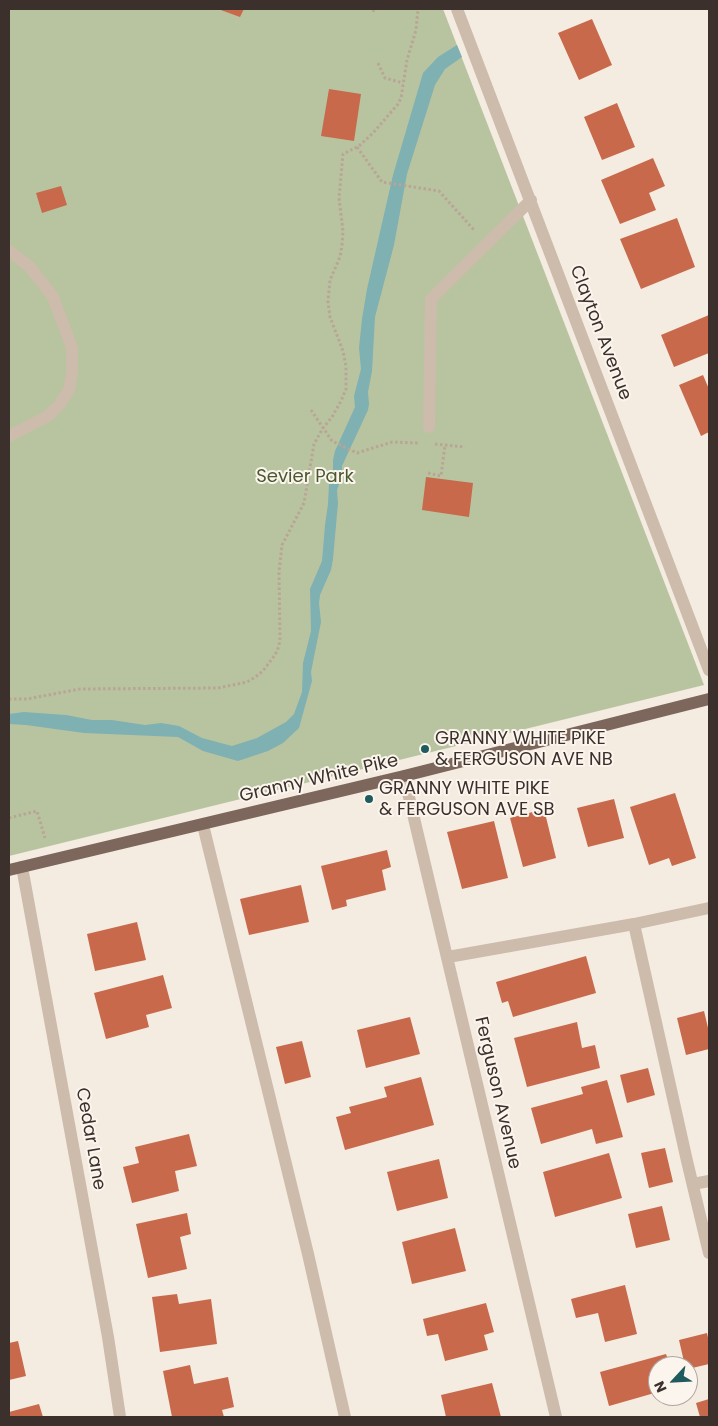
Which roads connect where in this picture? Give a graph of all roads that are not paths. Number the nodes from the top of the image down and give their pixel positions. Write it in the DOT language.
graph roads {
  1 [pos="457,9"];
  2 [pos="530,200"];
  3 [pos="9,251"];
  4 [pos="429,427"];
  5 [pos="9,436"];
  6 [pos="709,670"];
  7 [pos="709,699"];
  8 [pos="404,776"];
  9 [pos="203,825"];
  10 [pos="22,867"];
  11 [pos="9,870"];
  12 [pos="709,908"];
  13 [pos="634,924"];
  14 [pos="448,958"];
  15 [pos="709,1181"];
  16 [pos="693,1184"];
  17 [pos="709,1253"];
  18 [pos="120,1417"];
  19 [pos="345,1417"];
  20 [pos="556,1417"];
  1 -- 2 [label="street, Clayton Avenue"];
  2 -- 4 [label="street"];
  2 -- 6 [label="street, Clayton Avenue"];
  3 -- 5 [label="street"];
  7 -- 8 [label="main road, Granny White Pike"];
  8 -- 9 [label="main road, Granny White Pike"];
  8 -- 14 [label="street, Ferguson Avenue"];
  9 -- 10 [label="main road, Granny White Pike"];
  9 -- 19 [label="street"];
  10 -- 11 [label="main road, Granny White Pike"];
  10 -- 18 [label="street, Cedar Lane"];
  12 -- 13 [label="street"];
  13 -- 14 [label="street"];
  13 -- 16 [label="street"];
  14 -- 20 [label="street, Ferguson Avenue"];
  15 -- 16 [label="street"];
  16 -- 17 [label="street"];
}
